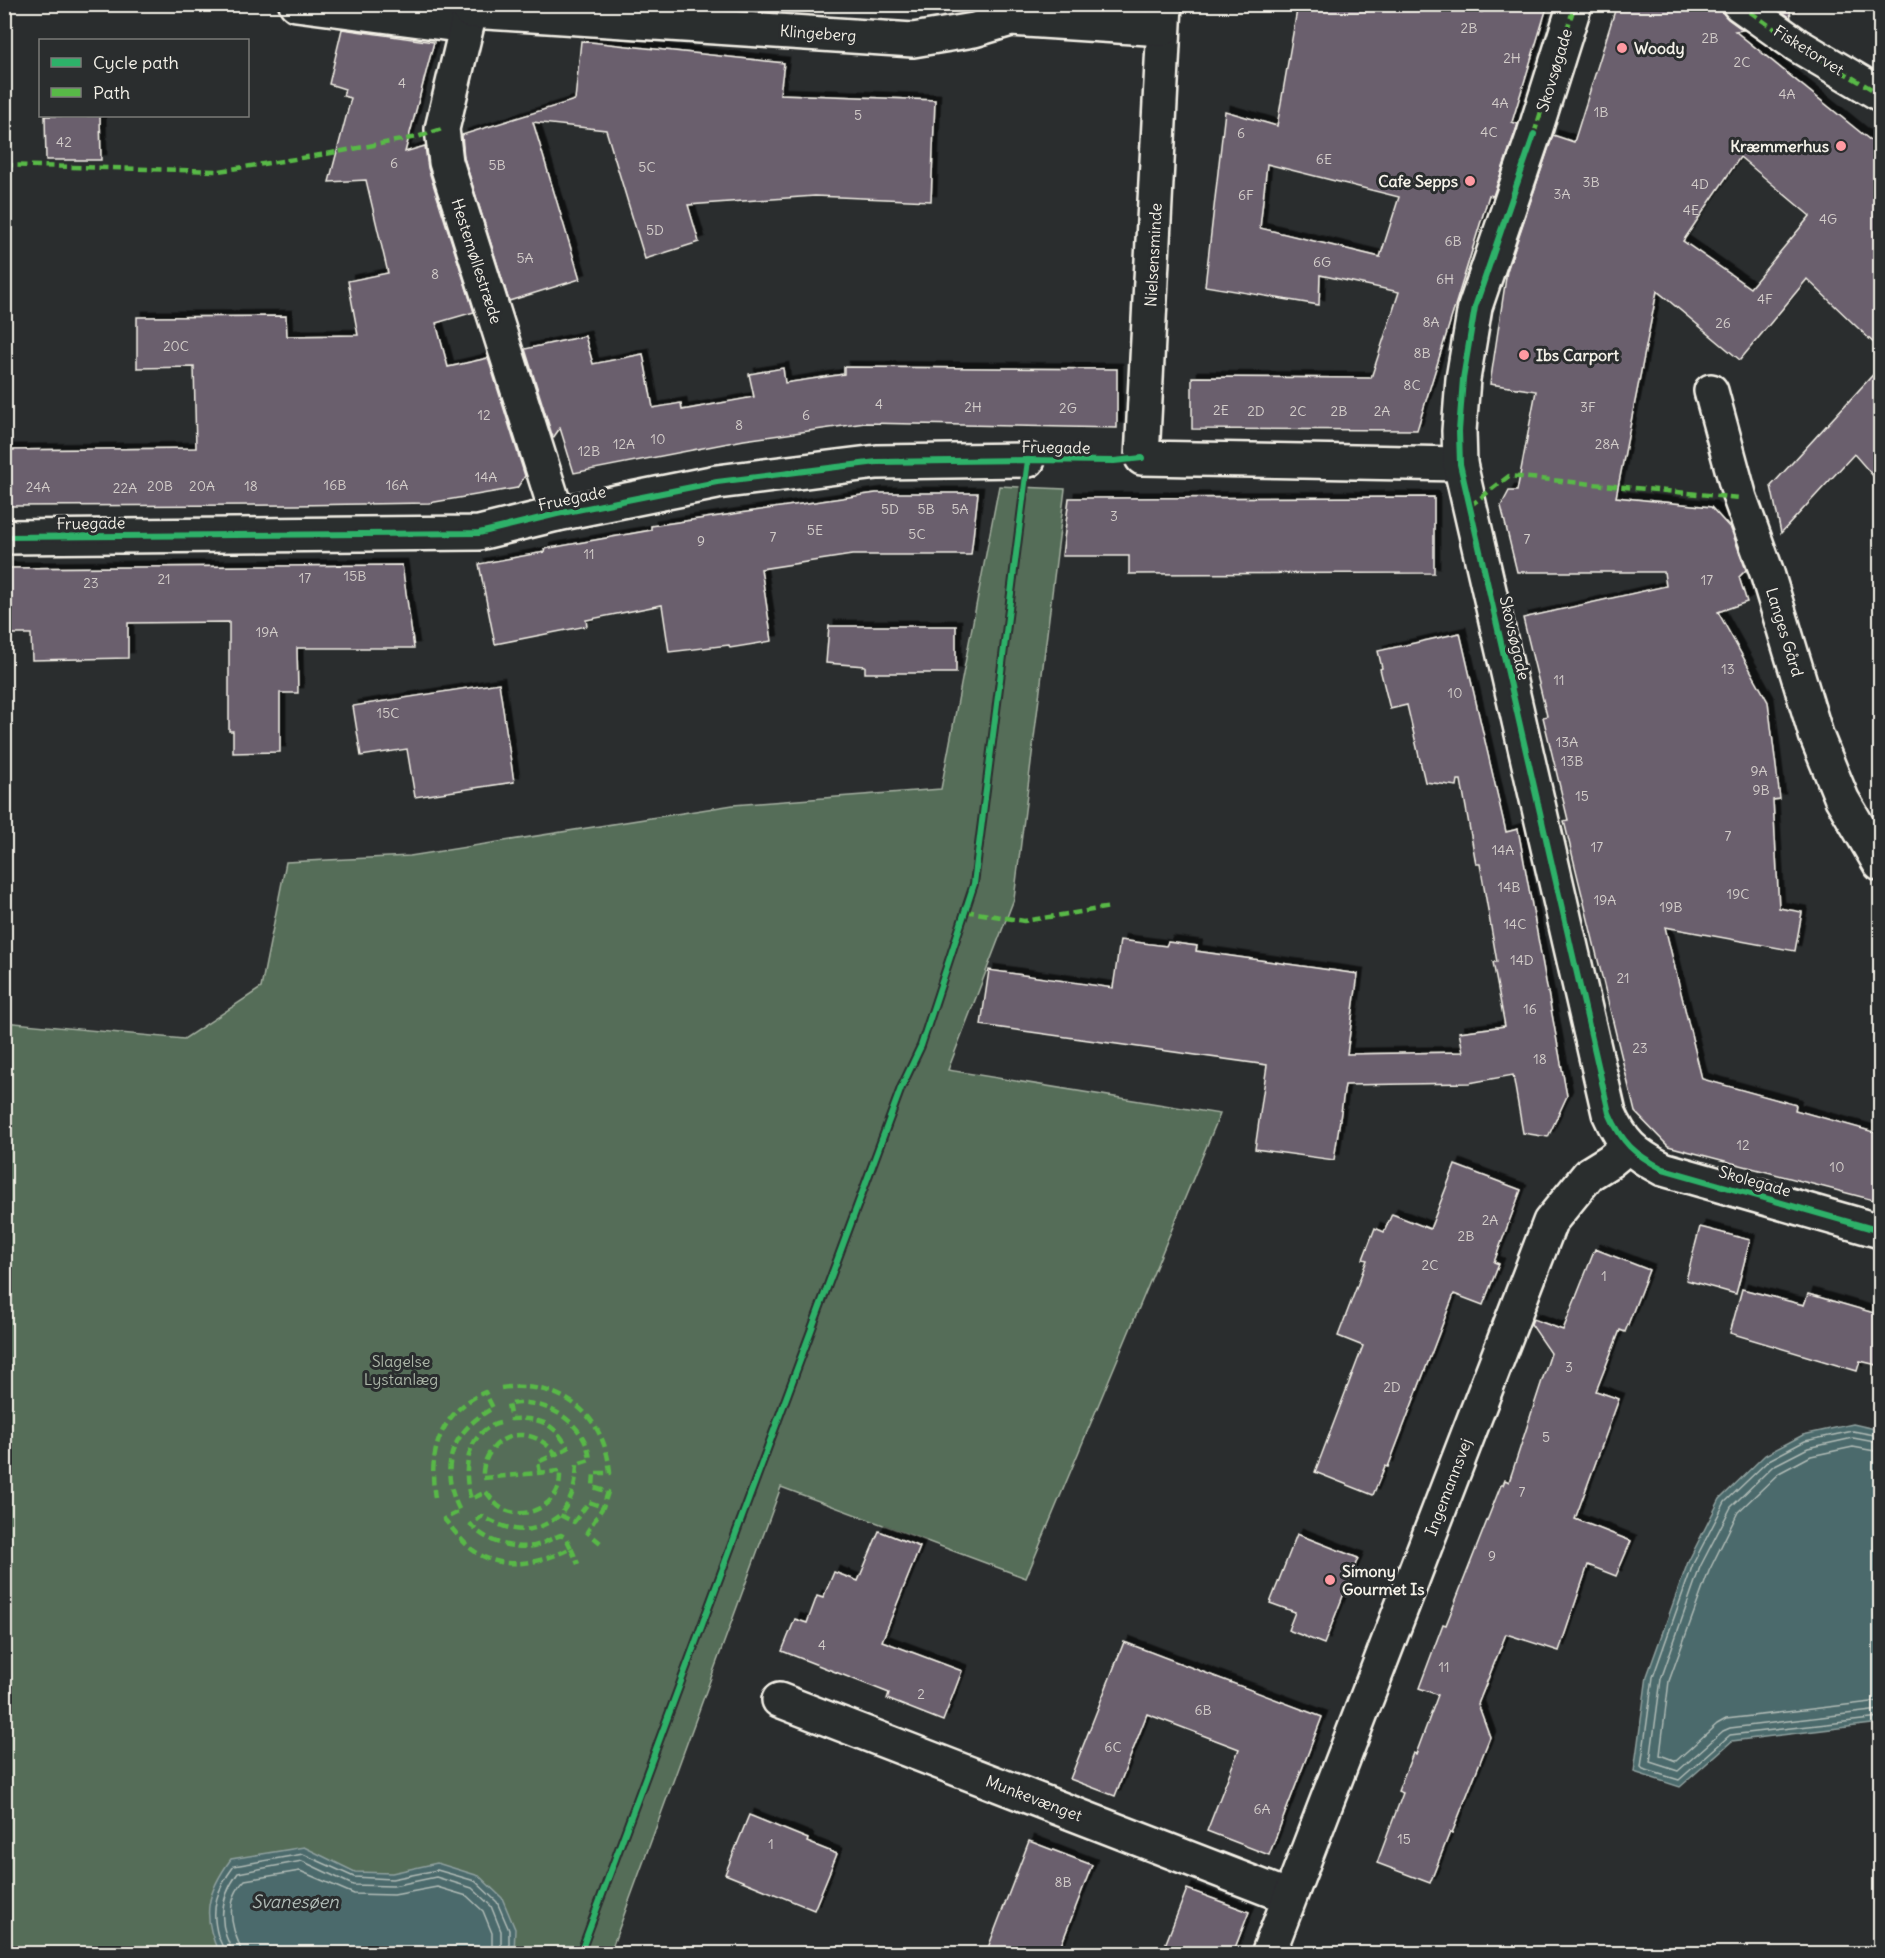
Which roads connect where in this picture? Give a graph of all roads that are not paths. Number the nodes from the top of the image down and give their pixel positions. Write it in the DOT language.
graph roads {
  1 [pos="296,4"];
  2 [pos="1739,4"];
  3 [pos="1575,5"];
  4 [pos="469,14"];
  5 [pos="1164,29"];
  6 [pos="1881,94"];
  7 [pos="1710,391"];
  8 [pos="1028,460"];
  9 [pos="1460,464"];
  10 [pos="558,514"];
  11 [pos="4,537"];
  12 [pos="1881,864"];
  13 [pos="1627,1147"];
  14 [pos="1881,1231"];
  15 [pos="779,1700"];
  16 [pos="1289,1897"];
  17 [pos="1268,1953"];
  1 -- 4 [label="street, Klingeberg"];
  2 -- 6 [label="street, Fisketorvet"];
  3 -- 9 [label="street, Skovsøgade"];
  4 -- 5 [label="street, Klingeberg"];
  4 -- 10 [label="street, Hestemøllestræde"];
  5 -- 9 [label="street, Nielsensminde"];
  7 -- 12 [label="street, Langes Gård"];
  8 -- 10 [label="street, Fruegade"];
  9 -- 13 [label="street, Skovsøgade"];
  10 -- 11 [label="street, Fruegade"];
  13 -- 14 [label="street, Skolegade"];
  13 -- 16 [label="street, Ingemannsvej"];
  15 -- 16 [label="street, Munkevænget"];
  16 -- 17 [label="street, Ingemannsvej"];
}
